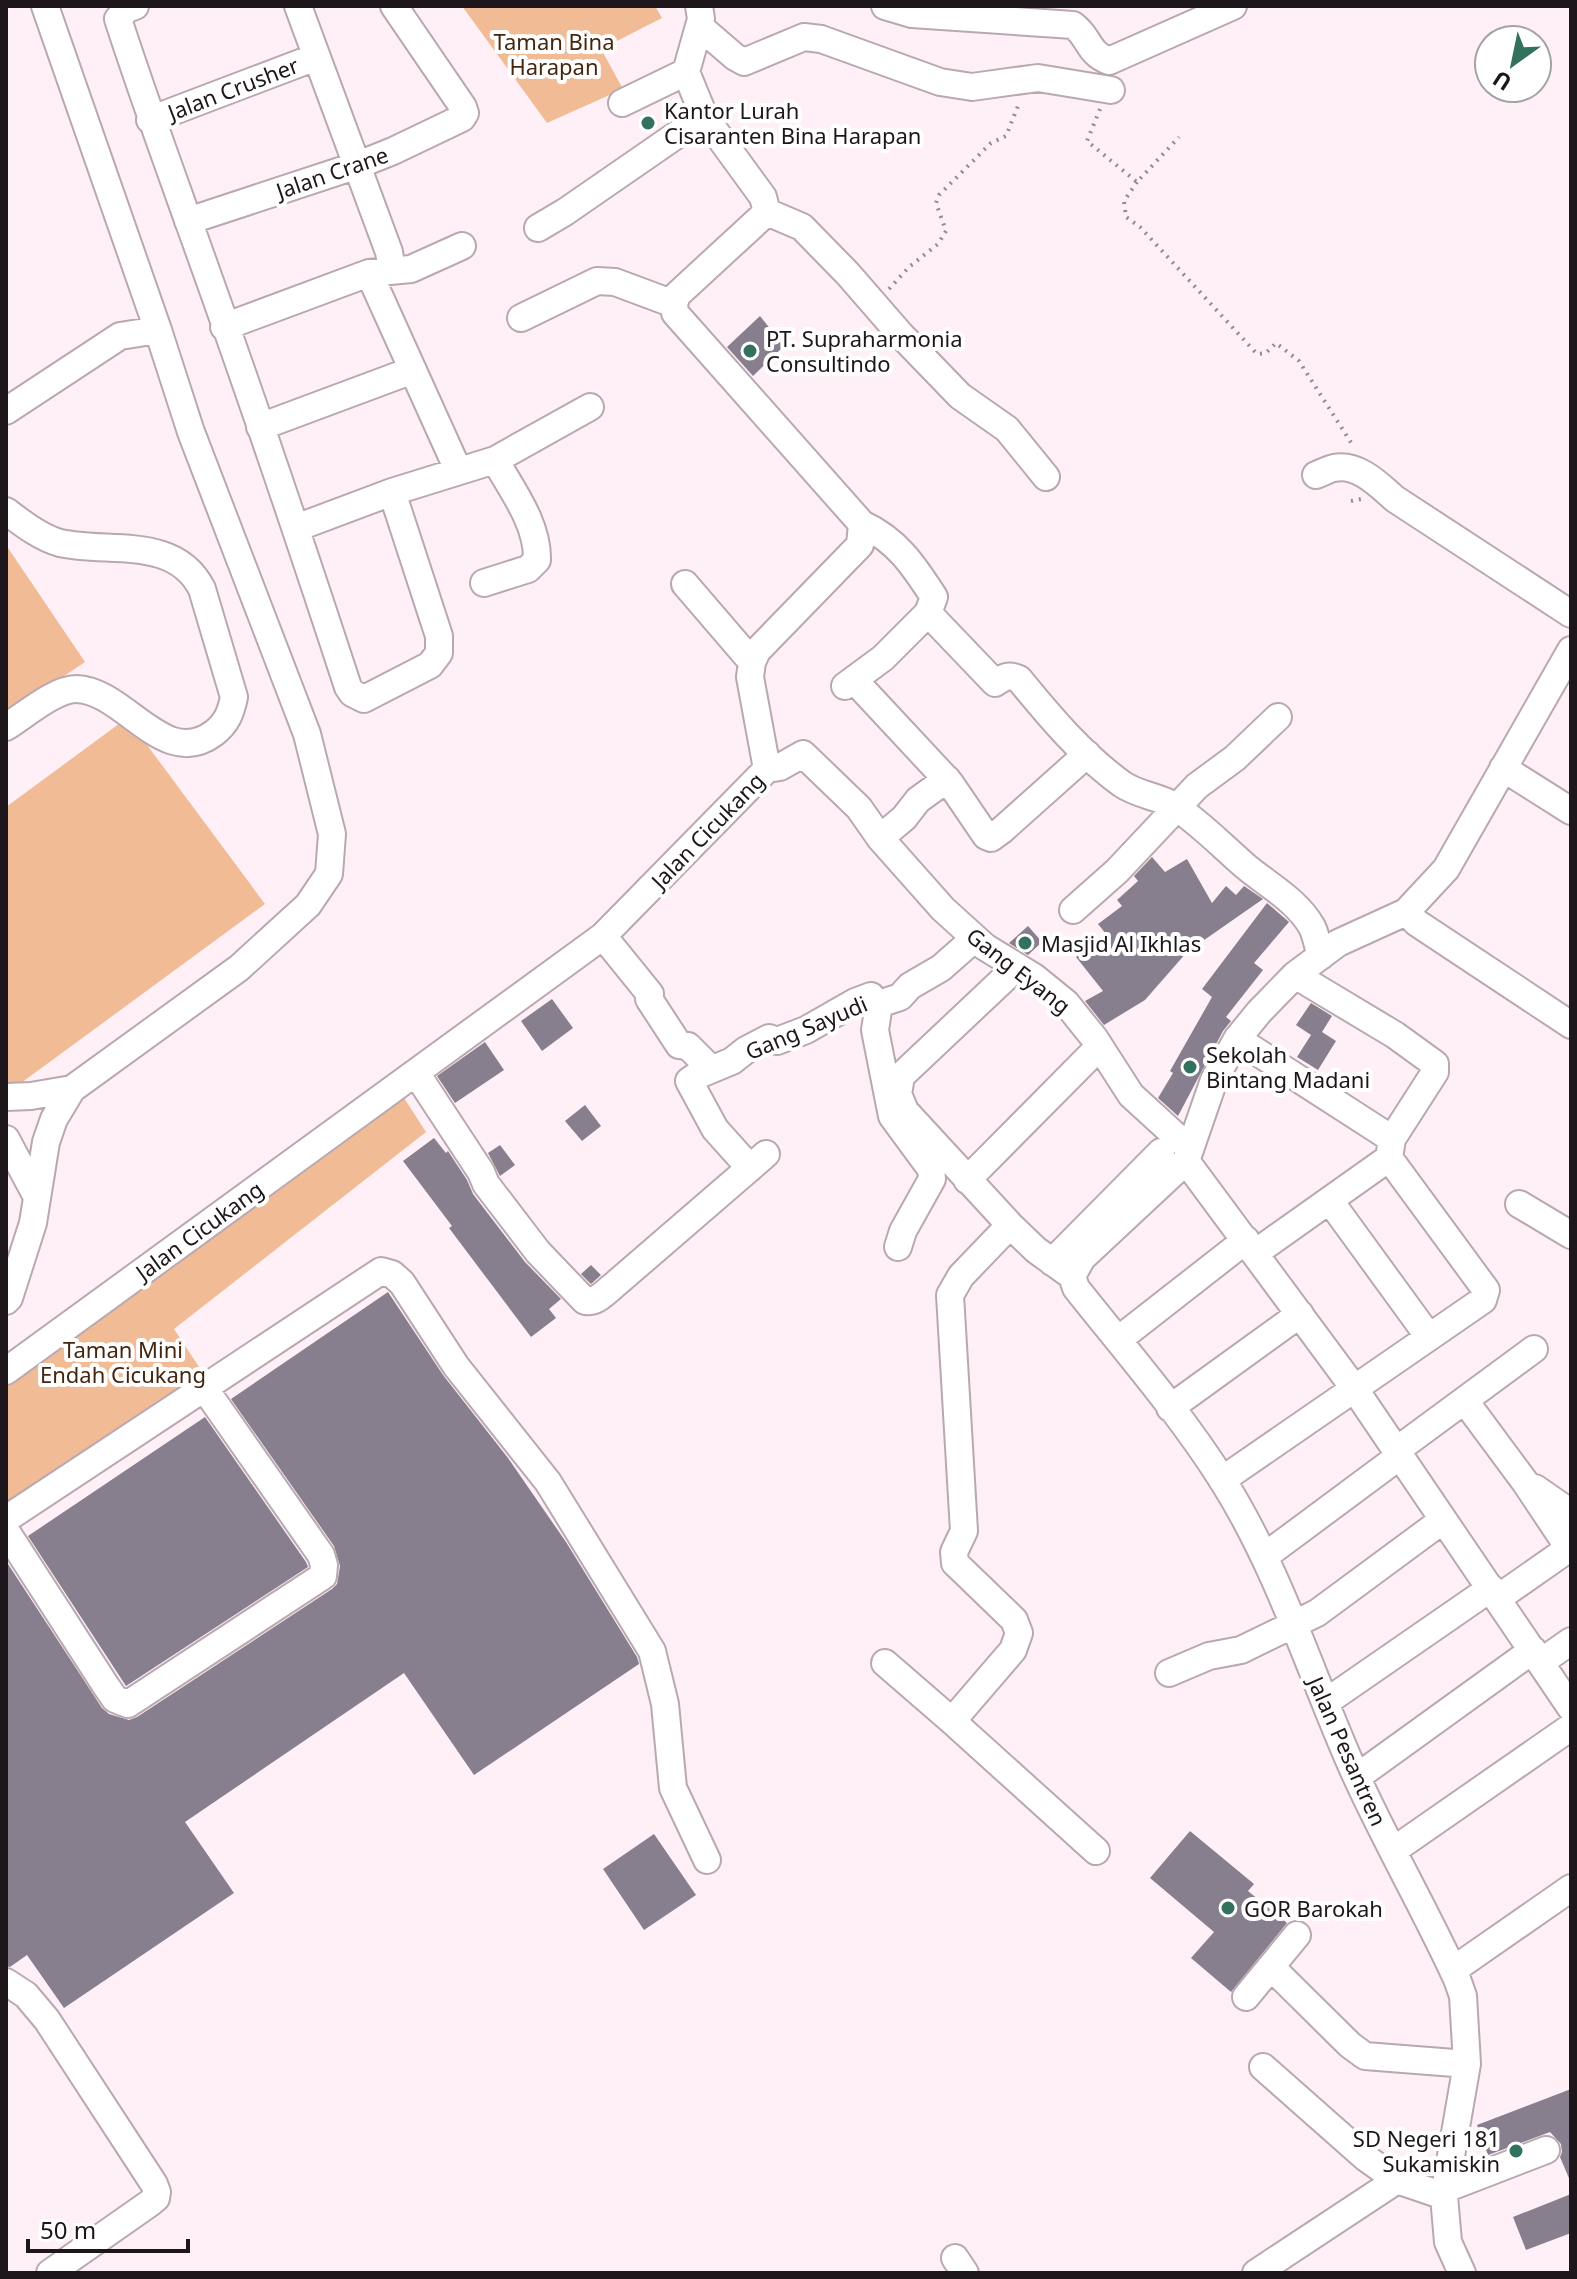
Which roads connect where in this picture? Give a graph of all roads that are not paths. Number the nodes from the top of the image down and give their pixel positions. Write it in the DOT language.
graph roads {
  1 [pos="45,6"];
  2 [pos="135,6"];
  3 [pos="298,6"];
  4 [pos="394,6"];
  5 [pos="885,6"];
  6 [pos="1233,6"];
  7 [pos="699,16"];
  8 [pos="316,57"];
  9 [pos="686,72"];
  10 [pos="1111,90"];
  11 [pos="622,103"];
  12 [pos="704,116"];
  13 [pos="150,120"];
  14 [pos="358,165"];
  15 [pos="767,212"];
  16 [pos="188,221"];
  17 [pos="538,228"];
  18 [pos="462,246"];
  19 [pos="381,272"];
  20 [pos="674,304"];
  21 [pos="521,318"];
  22 [pos="224,327"];
  23 [pos="158,330"];
  24 [pos="413,370"];
  25 [pos="590,407"];
  26 [pos="6,411"];
  27 [pos="260,427"];
  28 [pos="495,460"];
  29 [pos="458,470"];
  30 [pos="1316,475"];
  31 [pos="1046,477"];
  32 [pos="392,492"];
  33 [pos="6,511"];
  34 [pos="862,524"];
  35 [pos="296,528"];
  36 [pos="484,583"];
  37 [pos="685,584"];
  38 [pos="928,613"];
  39 [pos="1571,614"];
  40 [pos="1571,650"];
  41 [pos="752,662"];
  42 [pos="1278,717"];
  43 [pos="6,727"];
  44 [pos="1087,754"];
  45 [pos="1503,768"];
  46 [pos="767,769"];
  47 [pos="947,779"];
  48 [pos="1176,807"];
  49 [pos="1571,811"];
  50 [pos="880,838"];
  51 [pos="1073,910"];
  52 [pos="1406,912"];
  53 [pos="603,936"];
  54 [pos="975,938"];
  55 [pos="1321,956"];
  56 [pos="1295,975"];
  57 [pos="1006,977"];
  58 [pos="879,1004"];
  59 [pos="1571,1025"];
  60 [pos="1237,1039"];
  61 [pos="1092,1054"];
  62 [pos="711,1069"];
  63 [pos="416,1073"];
  64 [pos="72,1089"];
  65 [pos="6,1097"];
  66 [pos="6,1139"];
  67 [pos="1391,1148"];
  68 [pos="1161,1152"];
  69 [pos="1188,1155"];
  70 [pos="967,1180"];
  71 [pos="37,1197"];
  72 [pos="1330,1201"];
  73 [pos="1519,1204"];
  74 [pos="1010,1225"];
  75 [pos="1571,1235"];
  76 [pos="1250,1246"];
  77 [pos="898,1247"];
  78 [pos="1062,1269"];
  79 [pos="6,1301"];
  80 [pos="1300,1314"];
  81 [pos="1429,1337"];
  82 [pos="1118,1340"];
  83 [pos="1534,1349"];
  84 [pos="6,1371"];
  85 [pos="1354,1388"];
  86 [pos="205,1389"];
  87 [pos="1465,1401"];
  88 [pos="1170,1408"];
  89 [pos="1399,1452"];
  90 [pos="1222,1480"];
  91 [pos="1525,1482"];
  92 [pos="1566,1500"];
  93 [pos="6,1519"];
  94 [pos="1443,1520"];
  95 [pos="6,1531"];
  96 [pos="1570,1547"];
  97 [pos="1265,1556"];
  98 [pos="1495,1593"];
  99 [pos="1293,1625"];
  100 [pos="1571,1641"];
  101 [pos="1537,1656"];
  102 [pos="885,1663"];
  103 [pos="1169,1673"];
  104 [pos="1326,1702"];
  105 [pos="1571,1708"];
  106 [pos="952,1721"];
  107 [pos="1571,1727"];
  108 [pos="1357,1777"];
  109 [pos="1401,1846"];
  110 [pos="1096,1851"];
  111 [pos="707,1860"];
  112 [pos="1571,1888"];
  113 [pos="1297,1935"];
  114 [pos="1453,1970"];
  115 [pos="1278,1973"];
  116 [pos="6,1982"];
  117 [pos="1246,1997"];
  118 [pos="1467,2064"];
  119 [pos="1263,2067"];
  120 [pos="1546,2150"];
  121 [pos="1397,2180"];
  122 [pos="1445,2192"];
  123 [pos="50,2273"];
  124 [pos="1256,2273"];
  125 [pos="1462,2273"];
  1 -- 23 [label="street"];
  2 -- 13 [label="street"];
  3 -- 8 [label="street"];
  4 -- 14 [label="street, Jalan Crane"];
  5 -- 6 [label="street"];
  7 -- 9 [label="street"];
  7 -- 10 [label="street"];
  8 -- 13 [label="street, Jalan Crusher"];
  8 -- 14 [label="street"];
  9 -- 11 [label="street"];
  9 -- 12 [label="street"];
  12 -- 15 [label="street"];
  12 -- 17 [label="street"];
  13 -- 16 [label="street"];
  14 -- 16 [label="street, Jalan Crane"];
  14 -- 19 [label="street"];
  15 -- 20 [label="street"];
  15 -- 31 [label="street"];
  16 -- 22 [label="street"];
  18 -- 19 [label="street"];
  19 -- 22 [label="street"];
  19 -- 24 [label="street"];
  20 -- 21 [label="street"];
  20 -- 34 [label="street"];
  22 -- 27 [label="street"];
  23 -- 26 [label="street"];
  23 -- 64 [label="street"];
  24 -- 27 [label="street"];
  24 -- 29 [label="street"];
  25 -- 28 [label="street"];
  27 -- 35 [label="street"];
  28 -- 29 [label="street"];
  28 -- 36 [label="street"];
  29 -- 32 [label="street"];
  30 -- 39 [label="street"];
  32 -- 35 [label="street"];
  32 -- 35 [label="street"];
  33 -- 43 [label="street"];
  34 -- 38 [label="street"];
  34 -- 41 [label="street"];
  37 -- 41 [label="street"];
  38 -- 44 [label="street"];
  38 -- 47 [label="street"];
  40 -- 45 [label="street"];
  41 -- 46 [label="street, Jalan Cicukang"];
  42 -- 48 [label="street"];
  44 -- 47 [label="street"];
  44 -- 48 [label="street"];
  45 -- 49 [label="street"];
  45 -- 52 [label="street"];
  46 -- 50 [label="street, Gang Eyang"];
  46 -- 53 [label="street, Jalan Cicukang"];
  47 -- 50 [label="street"];
  48 -- 51 [label="street"];
  48 -- 55 [label="street"];
  50 -- 54 [label="street, Gang Eyang"];
  52 -- 55 [label="street"];
  52 -- 59 [label="street"];
  53 -- 62 [label="street"];
  53 -- 63 [label="street, Jalan Cicukang"];
  54 -- 58 [label="street, Gang Sayudi"];
  54 -- 69 [label="street, Gang Eyang"];
  55 -- 56 [label="street"];
  56 -- 60 [label="street"];
  56 -- 67 [label="street"];
  57 -- 70 [label="street, Jalan Pesantren"];
  58 -- 62 [label="street, Gang Sayudi"];
  58 -- 77 [label="street"];
  60 -- 67 [label="street"];
  60 -- 69 [label="street"];
  61 -- 70 [label="street"];
  62 -- 63 [label="street"];
  63 -- 84 [label="street, Jalan Cicukang"];
  64 -- 65 [label="street"];
  64 -- 71 [label="street"];
  66 -- 71 [label="street"];
  67 -- 72 [label="street"];
  67 -- 81 [label="street"];
  68 -- 78 [label="street"];
  69 -- 76 [label="street, Gang Eyang"];
  69 -- 78 [label="street"];
  70 -- 74 [label="street, Jalan Pesantren"];
  71 -- 79 [label="street"];
  72 -- 76 [label="street"];
  72 -- 81 [label="street"];
  73 -- 75 [label="street"];
  74 -- 78 [label="street, Jalan Pesantren"];
  74 -- 106 [label="street"];
  76 -- 80 [label="street, Gang Eyang"];
  76 -- 82 [label="street"];
  78 -- 82 [label="street, Jalan Pesantren"];
  80 -- 85 [label="street, Gang Eyang"];
  80 -- 88 [label="street"];
  81 -- 85 [label="street"];
  82 -- 88 [label="street, Jalan Pesantren"];
  83 -- 87 [label="street"];
  85 -- 89 [label="street, Gang Eyang"];
  85 -- 90 [label="street"];
  86 -- 93 [label="street"];
  86 -- 95 [label="street"];
  86 -- 111 [label="street"];
  87 -- 89 [label="street"];
  87 -- 91 [label="street"];
  88 -- 90 [label="street, Jalan Pesantren"];
  89 -- 94 [label="street, Gang Eyang"];
  89 -- 97 [label="street"];
  90 -- 97 [label="street, Jalan Pesantren"];
  91 -- 92 [label="street"];
  91 -- 96 [label="street"];
  94 -- 98 [label="street, Gang Eyang"];
  94 -- 99 [label="street"];
  96 -- 98 [label="street"];
  97 -- 99 [label="street, Jalan Pesantren"];
  98 -- 101 [label="street, Gang Eyang"];
  98 -- 104 [label="street"];
  99 -- 103 [label="street"];
  99 -- 104 [label="street, Jalan Pesantren"];
  100 -- 101 [label="street"];
  101 -- 105 [label="street, Gang Eyang"];
  101 -- 108 [label="street"];
  102 -- 106 [label="street"];
  104 -- 108 [label="street, Jalan Pesantren"];
  106 -- 110 [label="street"];
  107 -- 109 [label="street"];
  108 -- 109 [label="street, Jalan Pesantren"];
  109 -- 114 [label="street, Jalan Pesantren"];
  112 -- 114 [label="street"];
  113 -- 115 [label="street"];
  114 -- 118 [label="street, Jalan Pesantren"];
  115 -- 117 [label="street"];
  115 -- 118 [label="street"];
  116 -- 123 [label="street"];
  118 -- 122 [label="street, Jalan Pesantren"];
  119 -- 121 [label="street"];
  120 -- 122 [label="street"];
  121 -- 122 [label="street"];
  121 -- 124 [label="street"];
  122 -- 125 [label="street, Jalan Pesantren"];
}
